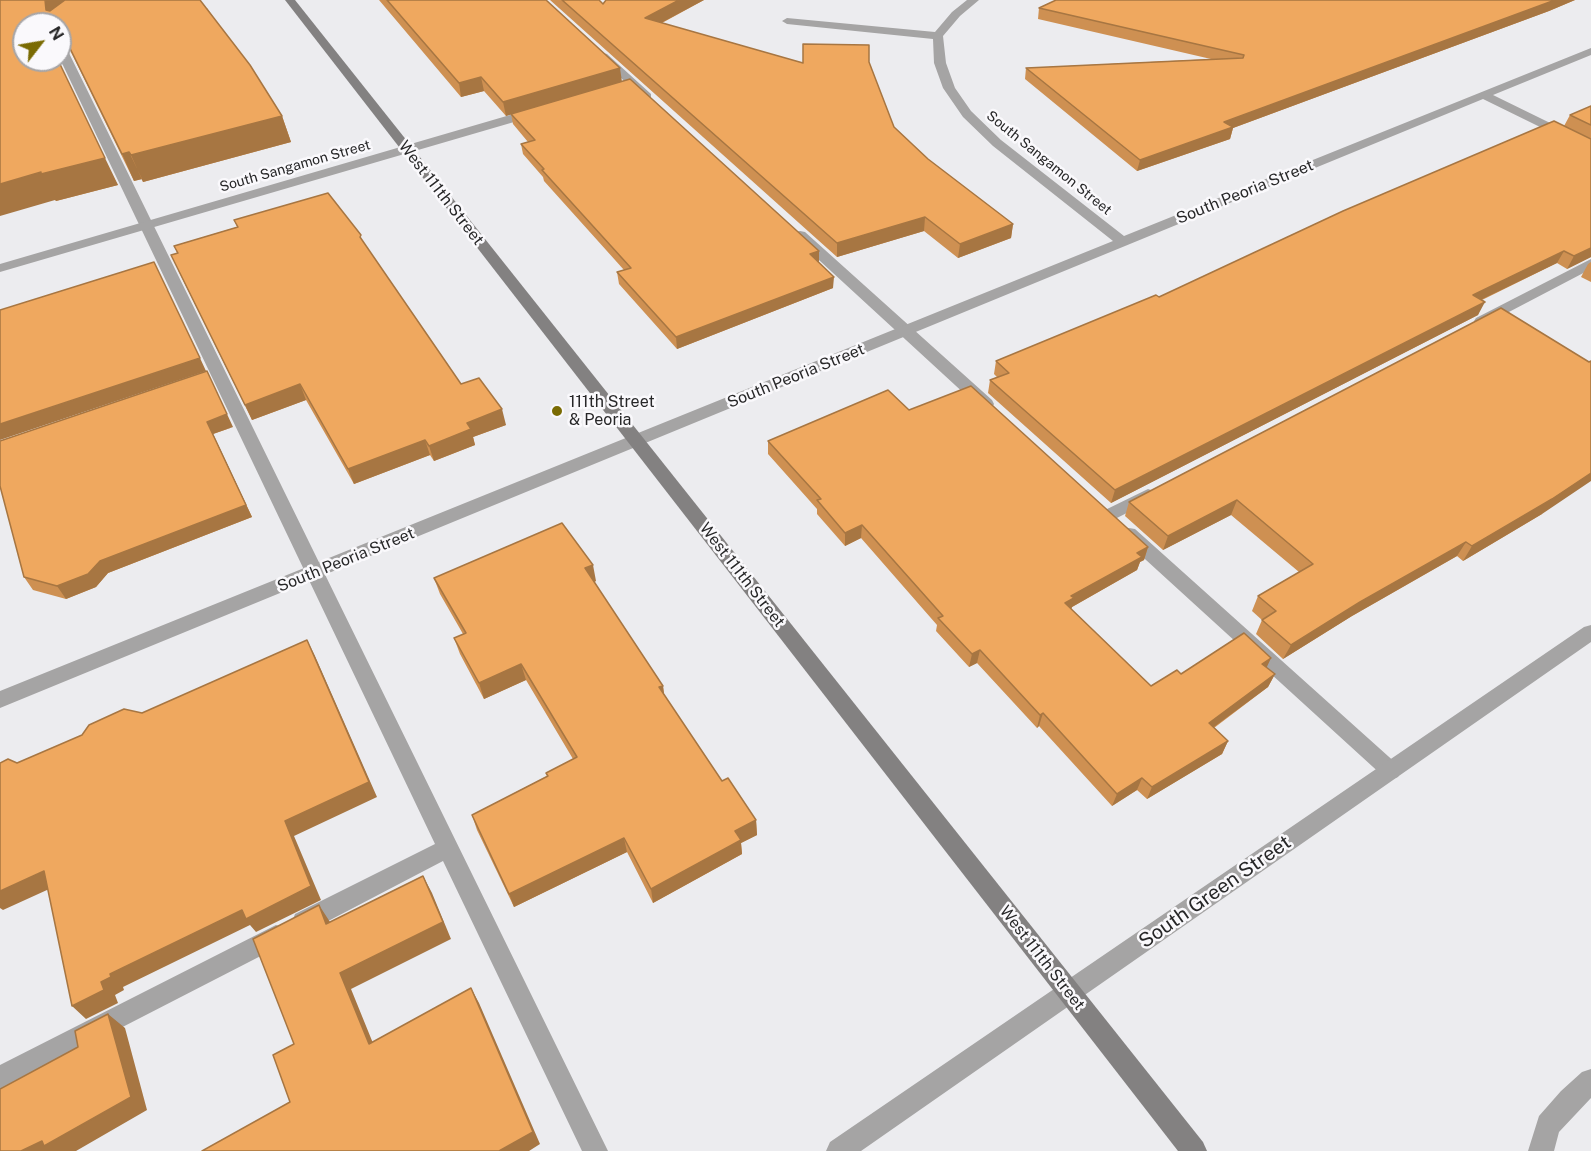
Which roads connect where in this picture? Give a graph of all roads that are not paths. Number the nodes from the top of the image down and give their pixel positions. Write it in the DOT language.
graph roads {
  1 [pos="290,0"];
  2 [pos="974,0"];
  3 [pos="787,21"];
  4 [pos="938,36"];
  5 [pos="590,44"];
  6 [pos="1591,51"];
  7 [pos="72,72"];
  8 [pos="1484,95"];
  9 [pos="659,107"];
  10 [pos="542,110"];
  11 [pos="1591,148"];
  12 [pos="406,149"];
  13 [pos="788,224"];
  14 [pos="147,225"];
  15 [pos="1123,242"];
  16 [pos="1591,263"];
  17 [pos="0,268"];
  18 [pos="1465,329"];
  19 [pos="906,331"];
  20 [pos="996,413"];
  21 [pos="637,441"];
  22 [pos="1161,488"];
  23 [pos="315,572"];
  24 [pos="1591,632"];
  25 [pos="0,700"];
  26 [pos="1390,771"];
  27 [pos="448,848"];
  28 [pos="1069,993"];
  29 [pos="0,1078"];
  30 [pos="1591,1081"];
  31 [pos="595,1151"];
  32 [pos="839,1151"];
  33 [pos="1194,1151"];
  34 [pos="1541,1151"];
  1 -- 12 [label="main road, West 111th Street"];
  2 -- 4 [label="street"];
  3 -- 4 [label="street"];
  4 -- 15 [label="street, South Sangamon Street"];
  5 -- 9 [label="street"];
  6 -- 8 [label="street, South Peoria Street"];
  7 -- 14 [label="street"];
  8 -- 11 [label="street"];
  8 -- 15 [label="street, South Peoria Street"];
  10 -- 12 [label="street, South Sangamon Street"];
  12 -- 14 [label="street, South Sangamon Street"];
  12 -- 21 [label="main road, West 111th Street"];
  13 -- 19 [label="street"];
  14 -- 17 [label="street, South Sangamon Street"];
  14 -- 23 [label="street"];
  15 -- 19 [label="street, South Peoria Street"];
  16 -- 18 [label="street"];
  19 -- 20 [label="street"];
  19 -- 21 [label="street, South Peoria Street"];
  21 -- 23 [label="street, South Peoria Street"];
  21 -- 28 [label="main road, West 111th Street"];
  22 -- 26 [label="street"];
  23 -- 25 [label="street, South Peoria Street"];
  23 -- 27 [label="street"];
  24 -- 26 [label="street, South Green Street"];
  26 -- 28 [label="street, South Green Street"];
  27 -- 29 [label="street"];
  27 -- 31 [label="street"];
  28 -- 32 [label="street, South Green Street"];
  28 -- 33 [label="main road, West 111th Street"];
  30 -- 34 [label="street"];
}
